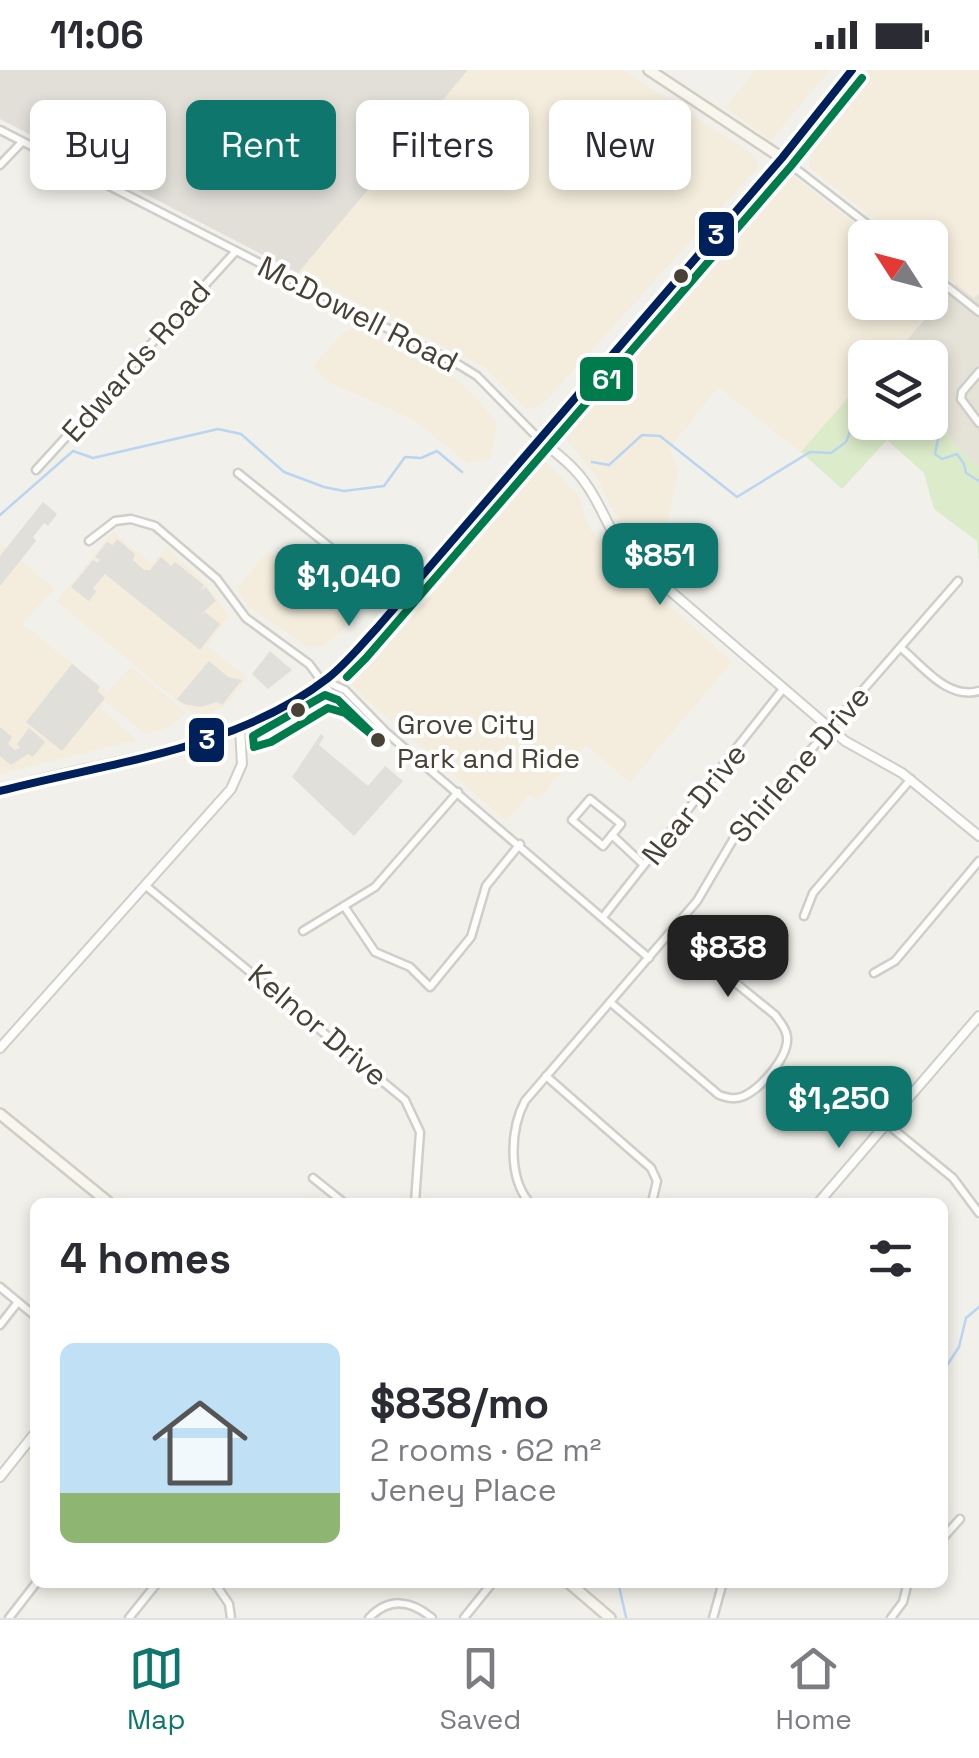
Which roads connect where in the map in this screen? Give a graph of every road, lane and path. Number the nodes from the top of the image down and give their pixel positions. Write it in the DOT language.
graph roads {
  1 [pos="649,70"];
  2 [pos="852,70"];
  3 [pos="0,130"];
  4 [pos="22,142"];
  5 [pos="782,158"];
  6 [pos="0,165"];
  7 [pos="862,220"];
  8 [pos="236,250"];
  9 [pos="948,286"];
  10 [pos="977,307"];
  11 [pos="979,372"];
  12 [pos="979,423"];
  13 [pos="540,439"];
  14 [pos="36,470"];
  15 [pos="238,473"];
  16 [pos="89,541"];
  17 [pos="958,581"];
  18 [pos="398,602"];
  19 [pos="901,648"];
  20 [pos="324,681"];
  21 [pos="783,689"];
  22 [pos="979,691"];
  23 [pos="829,727"];
  24 [pos="240,728"];
  25 [pos="387,733"];
  26 [pos="910,779"];
  27 [pos="0,791"];
  28 [pos="458,792"];
  29 [pos="612,835"];
  30 [pos="979,836"];
  31 [pos="520,844"];
  32 [pos="979,861"];
  33 [pos="644,865"];
  34 [pos="146,886"];
  35 [pos="344,906"];
  36 [pos="804,916"];
  37 [pos="603,917"];
  38 [pos="672,931"];
  39 [pos="303,932"];
  40 [pos="648,958"];
  41 [pos="874,972"];
  42 [pos="610,1002"];
  43 [pos="979,1016"];
  44 [pos="0,1048"];
  45 [pos="546,1076"];
  46 [pos="0,1114"];
  47 [pos="887,1124"];
  48 [pos="314,1178"];
  49 [pos="103,1198"];
  50 [pos="338,1198"];
  51 [pos="415,1198"];
  52 [pos="527,1198"];
  53 [pos="653,1198"];
  54 [pos="822,1198"];
  55 [pos="979,1213"];
  56 [pos="0,1287"];
  57 [pos="18,1302"];
  58 [pos="30,1312"];
  59 [pos="0,1324"];
  60 [pos="30,1438"];
  61 [pos="0,1477"];
  62 [pos="960,1519"];
  63 [pos="948,1532"];
  64 [pos="32,1588"];
  65 [pos="153,1588"];
  66 [pos="218,1588"];
  67 [pos="488,1588"];
  68 [pos="575,1588"];
  69 [pos="721,1588"];
  70 [pos="906,1588"];
  71 [pos="9,1618"];
  72 [pos="129,1618"];
  73 [pos="231,1618"];
  74 [pos="369,1618"];
  75 [pos="432,1618"];
  76 [pos="464,1618"];
  77 [pos="610,1618"];
  78 [pos="712,1618"];
  79 [pos="891,1618"];
  1 -- 5 [label="main road"];
  2 -- 5 [label="main road"];
  3 -- 4 [label="street, McDowell Road"];
  4 -- 6 [label="street"];
  4 -- 8 [label="street, McDowell Road"];
  5 -- 7 [label="street"];
  5 -- 13 [label="main road"];
  8 -- 13 [label="street, McDowell Road"];
  8 -- 14 [label="street, Edwards Road"];
  9 -- 10 [label="street"];
  11 -- 12 [label="street"];
  13 -- 18 [label="main road"];
  13 -- 21 [label="street, McDowell Road"];
  15 -- 18 [label="street"];
  16 -- 20 [label="street"];
  17 -- 19 [label="street, Shirlene Drive"];
  18 -- 20 [label="main road"];
  19 -- 22 [label="street"];
  19 -- 23 [label="street, Shirlene Drive"];
  20 -- 24 [label="main road"];
  20 -- 25 [label="street"];
  20 -- 25 [label="street"];
  21 -- 23 [label="street, McDowell Road"];
  21 -- 33 [label="street, Near Drive"];
  23 -- 26 [label="street, McDowell Road"];
  23 -- 38 [label="street, Shirlene Drive"];
  24 -- 27 [label="main road"];
  24 -- 34 [label="street"];
  25 -- 28 [label="street"];
  26 -- 30 [label="street, McDowell Road"];
  26 -- 36 [label="street"];
  28 -- 31 [label="street"];
  28 -- 35 [label="street"];
  29 -- 29 [label="street"];
  29 -- 33 [label="street"];
  31 -- 35 [label="street"];
  31 -- 37 [label="street"];
  32 -- 41 [label="street"];
  33 -- 37 [label="street, Near Drive"];
  34 -- 44 [label="street"];
  34 -- 51 [label="street, Kelnor Drive"];
  35 -- 39 [label="street"];
  37 -- 40 [label="street"];
  38 -- 40 [label="street, Shirlene Drive"];
  38 -- 42 [label="street"];
  40 -- 42 [label="street, Shirlene Drive"];
  42 -- 45 [label="street, Shirlene Drive"];
  43 -- 47 [label="street"];
  45 -- 52 [label="street, Shirlene Drive"];
  45 -- 53 [label="street"];
  46 -- 49 [label="main road"];
  47 -- 54 [label="street"];
  47 -- 55 [label="street"];
  48 -- 50 [label="street"];
  56 -- 57 [label="street"];
  57 -- 58 [label="street"];
  57 -- 59 [label="street"];
  60 -- 61 [label="street"];
  62 -- 63 [label="street"];
  64 -- 71 [label="street"];
  65 -- 72 [label="street"];
  66 -- 73 [label="street"];
  67 -- 76 [label="street"];
  68 -- 77 [label="main road"];
  69 -- 78 [label="street"];
  70 -- 79 [label="street"];
  74 -- 75 [label="street"];
}
